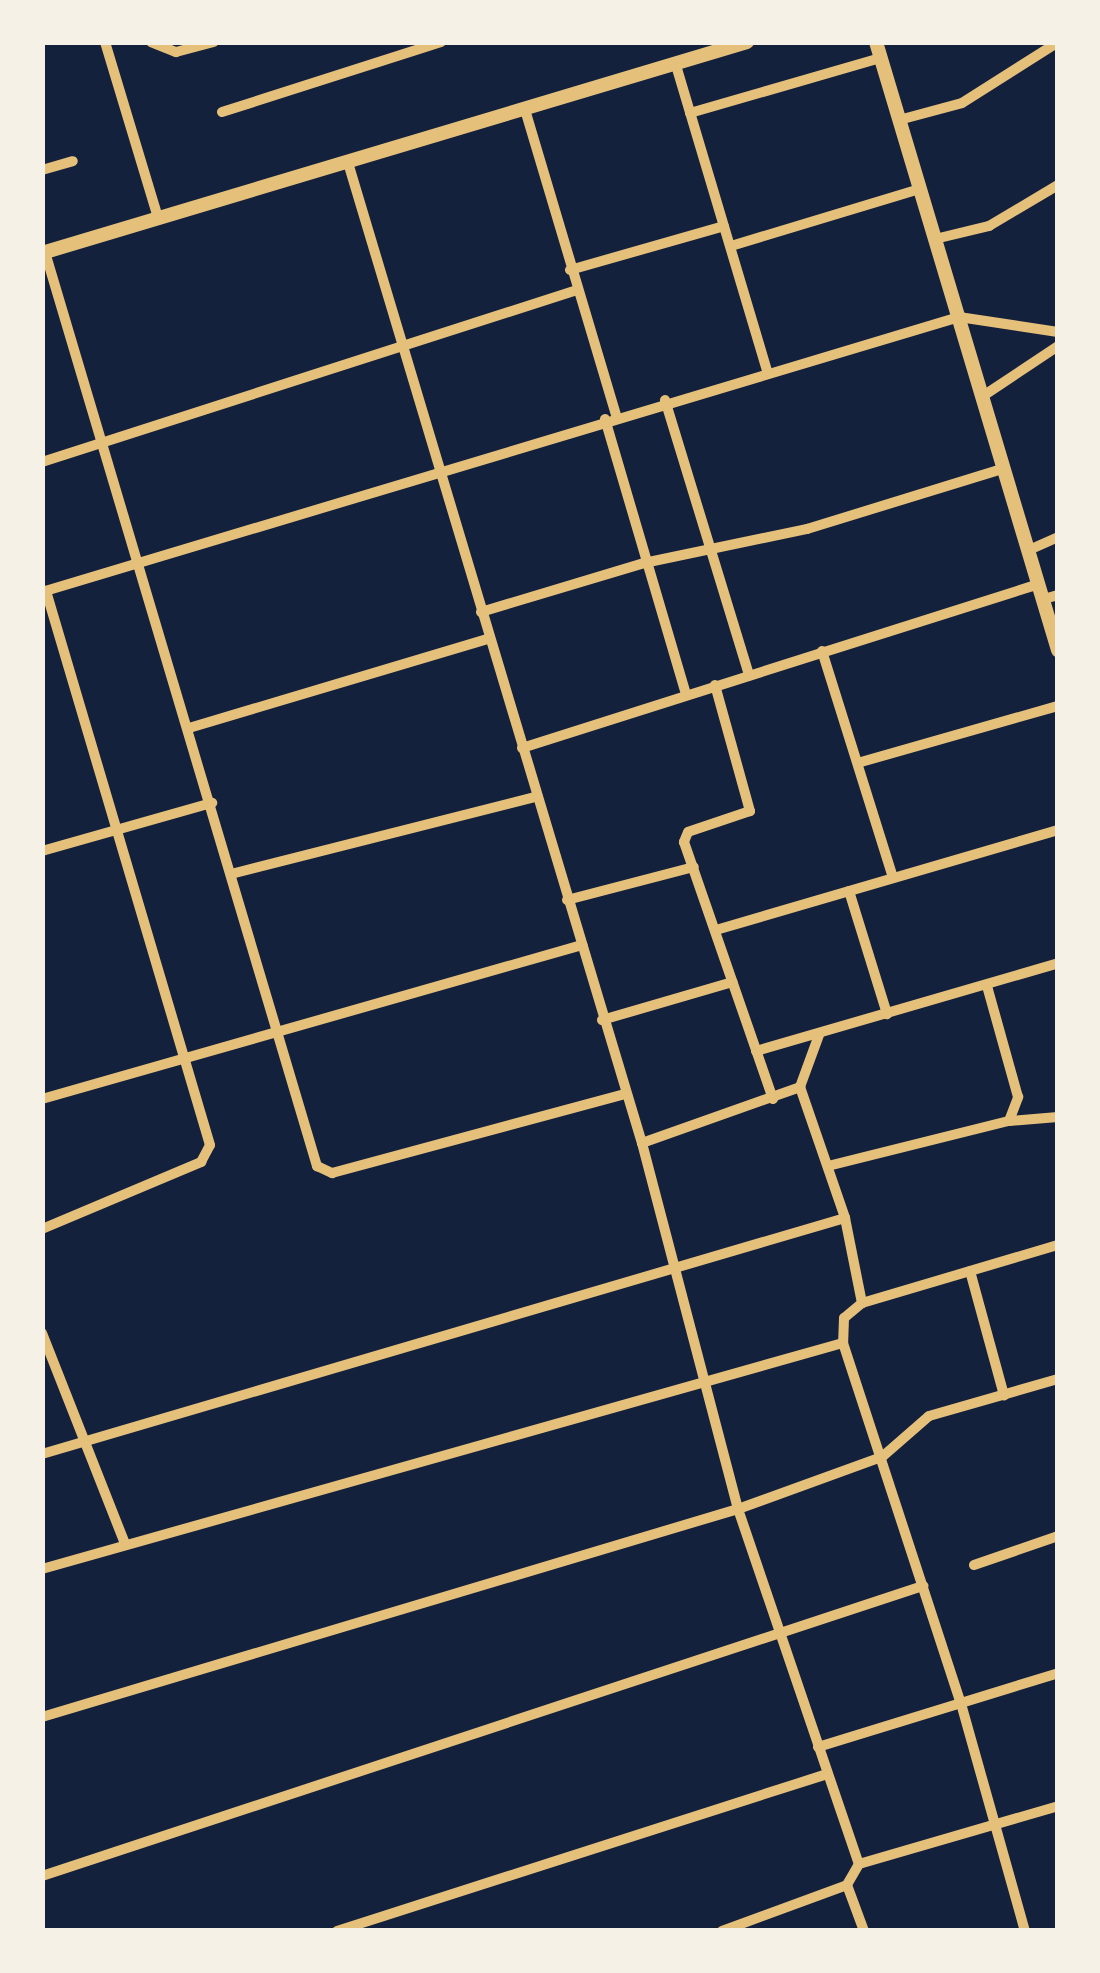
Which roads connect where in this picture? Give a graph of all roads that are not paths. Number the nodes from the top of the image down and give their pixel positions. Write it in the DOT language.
graph roads {
  1 [pos="105,42"];
  2 [pos="151,42"];
  3 [pos="214,42"];
  4 [pos="441,42"];
  5 [pos="747,42"];
  6 [pos="1058,42"];
  7 [pos="879,50"];
  8 [pos="675,62"];
  9 [pos="221,112"];
  10 [pos="526,113"];
  11 [pos="689,113"];
  12 [pos="899,120"];
  13 [pos="74,160"];
  14 [pos="349,166"];
  15 [pos="42,170"];
  16 [pos="1058,184"];
  17 [pos="920,189"];
  18 [pos="158,217"];
  19 [pos="724,226"];
  20 [pos="935,239"];
  21 [pos="731,246"];
  22 [pos="43,252"];
  23 [pos="570,269"];
  24 [pos="577,290"];
  25 [pos="959,317"];
  26 [pos="1058,332"];
  27 [pos="399,345"];
  28 [pos="1058,346"];
  29 [pos="767,370"];
  30 [pos="983,396"];
  31 [pos="665,400"];
  32 [pos="610,417"];
  33 [pos="104,439"];
  34 [pos="42,462"];
  35 [pos="1005,468"];
  36 [pos="436,469"];
  37 [pos="1058,537"];
  38 [pos="1029,550"];
  39 [pos="711,552"];
  40 [pos="644,563"];
  41 [pos="138,566"];
  42 [pos="44,591"];
  43 [pos="1047,593"];
  44 [pos="481,612"];
  45 [pos="487,639"];
  46 [pos="1058,650"];
  47 [pos="822,651"];
  48 [pos="749,675"];
  49 [pos="716,686"];
  50 [pos="686,694"];
  51 [pos="1058,706"];
  52 [pos="189,728"];
  53 [pos="522,748"];
  54 [pos="861,762"];
  55 [pos="535,796"];
  56 [pos="212,803"];
  57 [pos="119,827"];
  58 [pos="1058,830"];
  59 [pos="42,851"];
  60 [pos="694,867"];
  61 [pos="235,873"];
  62 [pos="893,878"];
  63 [pos="849,891"];
  64 [pos="567,900"];
  65 [pos="716,930"];
  66 [pos="582,945"];
  67 [pos="1058,963"];
  68 [pos="733,982"];
  69 [pos="986,986"];
  70 [pos="887,1014"];
  71 [pos="602,1020"];
  72 [pos="278,1030"];
  73 [pos="819,1035"];
  74 [pos="756,1051"];
  75 [pos="186,1053"];
  76 [pos="800,1087"];
  77 [pos="624,1094"];
  78 [pos="42,1099"];
  79 [pos="772,1100"];
  80 [pos="1058,1117"];
  81 [pos="1009,1121"];
  82 [pos="642,1143"];
  83 [pos="828,1166"];
  84 [pos="845,1218"];
  85 [pos="42,1229"];
  86 [pos="1058,1245"];
  87 [pos="677,1265"];
  88 [pos="970,1271"];
  89 [pos="862,1303"];
  90 [pos="42,1333"];
  91 [pos="843,1343"];
  92 [pos="1058,1379"];
  93 [pos="708,1385"];
  94 [pos="1004,1395"];
  95 [pos="87,1439"];
  96 [pos="42,1454"];
  97 [pos="882,1457"];
  98 [pos="738,1510"];
  99 [pos="1058,1536"];
  100 [pos="125,1544"];
  101 [pos="974,1565"];
  102 [pos="42,1569"];
  103 [pos="923,1586"];
  104 [pos="782,1631"];
  105 [pos="1058,1673"];
  106 [pos="960,1700"];
  107 [pos="42,1717"];
  108 [pos="818,1747"];
  109 [pos="824,1774"];
  110 [pos="1058,1806"];
  111 [pos="994,1825"];
  112 [pos="859,1864"];
  113 [pos="42,1876"];
  114 [pos="847,1885"];
  115 [pos="337,1931"];
  116 [pos="722,1931"];
  117 [pos="864,1931"];
  118 [pos="1024,1931"];
  1 -- 18 [label="street"];
  2 -- 3 [label="street"];
  4 -- 9 [label="street"];
  5 -- 8 [label="street"];
  6 -- 12 [label="street"];
  7 -- 11 [label="street"];
  7 -- 12 [label="street"];
  8 -- 10 [label="street"];
  8 -- 11 [label="street"];
  10 -- 14 [label="street"];
  10 -- 23 [label="street"];
  11 -- 19 [label="street"];
  12 -- 17 [label="street"];
  13 -- 15 [label="street"];
  14 -- 18 [label="street"];
  14 -- 27 [label="street"];
  16 -- 20 [label="street"];
  17 -- 20 [label="street"];
  17 -- 21 [label="street"];
  18 -- 22 [label="street"];
  19 -- 21 [label="street"];
  19 -- 23 [label="street"];
  20 -- 25 [label="street"];
  21 -- 29 [label="street"];
  22 -- 33 [label="street"];
  23 -- 24 [label="street"];
  24 -- 27 [label="street"];
  24 -- 32 [label="street"];
  25 -- 26 [label="street"];
  25 -- 29 [label="street"];
  25 -- 30 [label="street"];
  27 -- 33 [label="street"];
  27 -- 36 [label="street"];
  28 -- 30 [label="street"];
  29 -- 31 [label="street"];
  30 -- 35 [label="street"];
  31 -- 32 [label="street"];
  31 -- 39 [label="street"];
  32 -- 36 [label="street"];
  32 -- 40 [label="street"];
  33 -- 34 [label="street"];
  33 -- 41 [label="street"];
  35 -- 38 [label="street"];
  35 -- 39 [label="street"];
  36 -- 41 [label="street"];
  36 -- 44 [label="street"];
  37 -- 38 [label="street"];
  38 -- 43 [label="street"];
  39 -- 40 [label="street"];
  39 -- 48 [label="street"];
  40 -- 44 [label="street"];
  40 -- 50 [label="street"];
  41 -- 42 [label="street"];
  41 -- 52 [label="street"];
  42 -- 57 [label="street"];
  43 -- 46 [label="street"];
  43 -- 47 [label="street"];
  44 -- 45 [label="street"];
  45 -- 52 [label="street"];
  45 -- 53 [label="street"];
  47 -- 48 [label="street"];
  47 -- 54 [label="street"];
  48 -- 49 [label="street"];
  49 -- 50 [label="street"];
  49 -- 60 [label="street"];
  50 -- 53 [label="street"];
  51 -- 54 [label="street"];
  52 -- 56 [label="street"];
  53 -- 55 [label="street"];
  54 -- 62 [label="street"];
  55 -- 61 [label="street"];
  55 -- 64 [label="street"];
  56 -- 57 [label="street"];
  56 -- 61 [label="street"];
  57 -- 59 [label="street"];
  57 -- 75 [label="street"];
  58 -- 62 [label="street"];
  60 -- 64 [label="street"];
  60 -- 65 [label="street"];
  61 -- 72 [label="street"];
  62 -- 63 [label="street"];
  63 -- 65 [label="street"];
  63 -- 70 [label="street"];
  64 -- 66 [label="street"];
  65 -- 68 [label="street"];
  66 -- 71 [label="street"];
  66 -- 72 [label="street"];
  67 -- 69 [label="street"];
  68 -- 71 [label="street"];
  68 -- 74 [label="street"];
  69 -- 70 [label="street"];
  69 -- 81 [label="street"];
  70 -- 73 [label="street"];
  71 -- 77 [label="street"];
  72 -- 75 [label="street"];
  72 -- 77 [label="street"];
  73 -- 74 [label="street"];
  73 -- 76 [label="street"];
  74 -- 79 [label="street"];
  75 -- 78 [label="street"];
  75 -- 85 [label="street"];
  76 -- 79 [label="street"];
  76 -- 83 [label="street"];
  77 -- 82 [label="street"];
  79 -- 82 [label="street"];
  80 -- 81 [label="street"];
  81 -- 83 [label="street"];
  82 -- 87 [label="street"];
  83 -- 84 [label="street"];
  84 -- 87 [label="street"];
  84 -- 89 [label="street"];
  86 -- 88 [label="street"];
  87 -- 93 [label="street"];
  87 -- 95 [label="street"];
  88 -- 89 [label="street"];
  88 -- 94 [label="street"];
  89 -- 91 [label="street"];
  90 -- 95 [label="street"];
  91 -- 93 [label="street"];
  91 -- 97 [label="street"];
  92 -- 94 [label="street"];
  93 -- 98 [label="street"];
  93 -- 100 [label="street"];
  94 -- 97 [label="street"];
  95 -- 96 [label="street"];
  95 -- 100 [label="street"];
  97 -- 98 [label="street"];
  97 -- 103 [label="street"];
  98 -- 104 [label="street"];
  98 -- 107 [label="street"];
  99 -- 101 [label="street"];
  100 -- 102 [label="street"];
  103 -- 104 [label="street"];
  103 -- 106 [label="street"];
  104 -- 108 [label="street"];
  104 -- 113 [label="street"];
  105 -- 106 [label="street"];
  106 -- 108 [label="street"];
  106 -- 111 [label="street"];
  108 -- 109 [label="street"];
  109 -- 112 [label="street"];
  109 -- 115 [label="street"];
  110 -- 111 [label="street"];
  111 -- 112 [label="street"];
  111 -- 118 [label="street"];
  112 -- 114 [label="street"];
  114 -- 116 [label="street"];
  114 -- 117 [label="street"];
}
